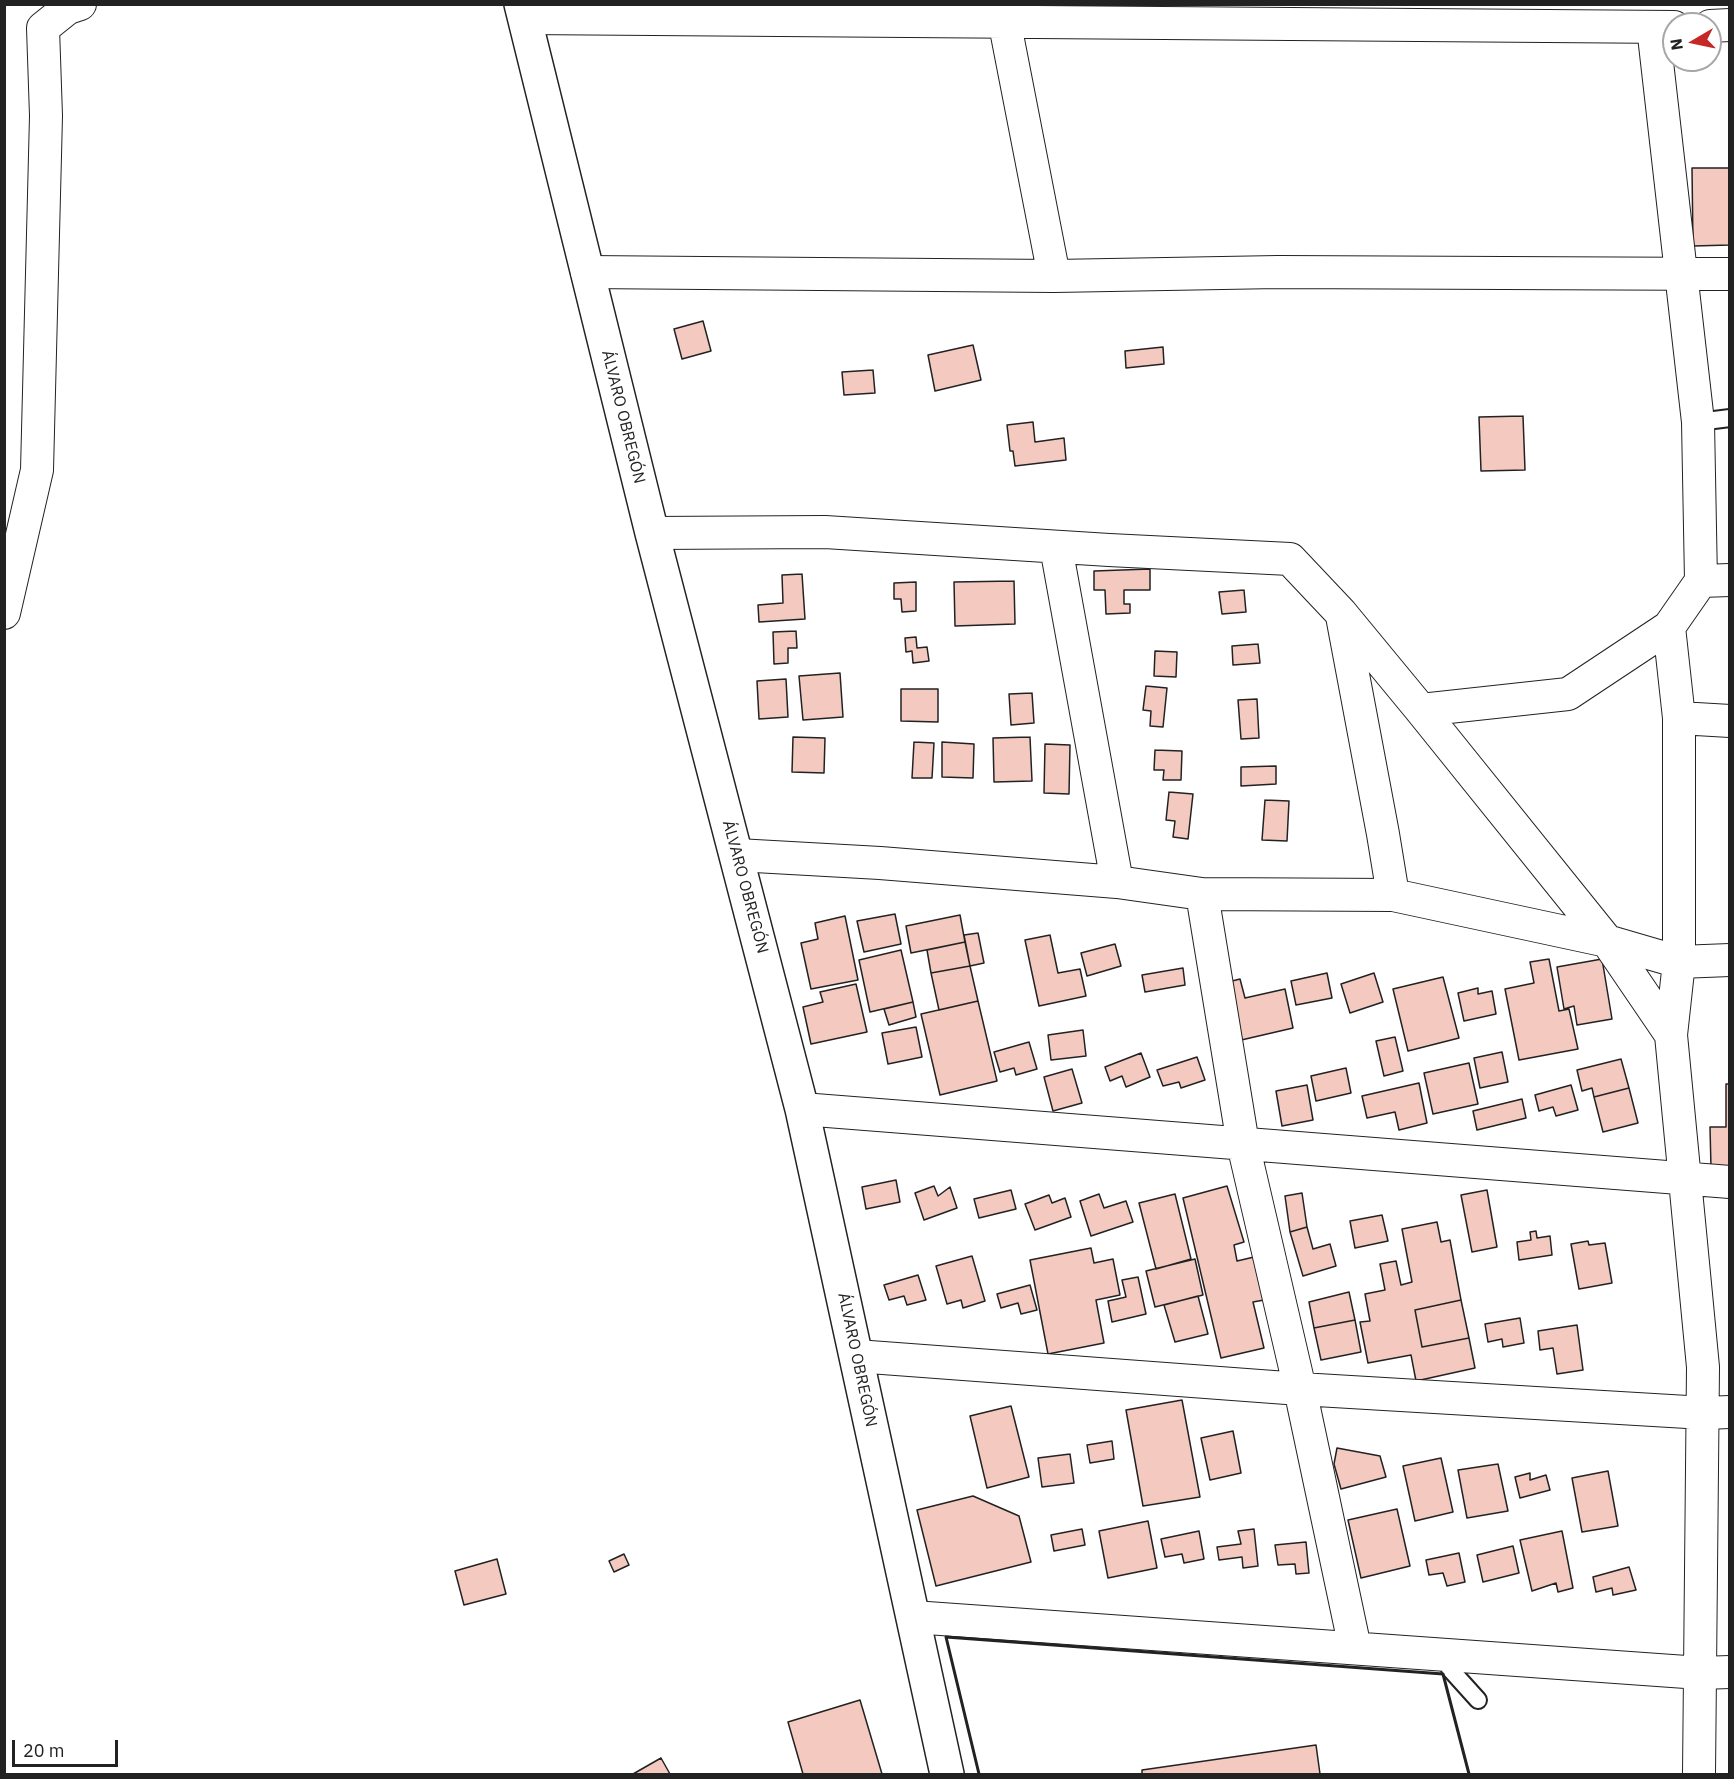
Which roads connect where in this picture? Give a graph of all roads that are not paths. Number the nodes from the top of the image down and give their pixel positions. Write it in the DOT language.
graph roads {
  1 [pos="80,4"];
  2 [pos="523,11"];
  3 [pos="1002,13"];
  4 [pos="1662,27"];
  5 [pos="1667,72"];
  6 [pos="586,272"];
  7 [pos="1680,274"];
  8 [pos="1730,274"];
  9 [pos="1054,276"];
  10 [pos="1730,418"];
  11 [pos="1698,422"];
  12 [pos="652,533"];
  13 [pos="1056,547"];
  14 [pos="1715,580"];
  15 [pos="4,613"];
  16 [pos="1341,613"];
  17 [pos="1669,627"];
  18 [pos="1421,710"];
  19 [pos="1679,718"];
  20 [pos="1730,721"];
  21 [pos="737,855"];
  22 [pos="1117,882"];
  23 [pos="1202,894"];
  24 [pos="1393,895"];
  25 [pos="1607,941"];
  26 [pos="1730,960"];
  27 [pos="1679,962"];
  28 [pos="1671,1035"];
  29 [pos="802,1109"];
  30 [pos="1243,1144"];
  31 [pos="1684,1179"];
  32 [pos="1730,1182"];
  33 [pos="856,1356"];
  34 [pos="1300,1389"];
  35 [pos="1717,1413"];
  36 [pos="913,1617"];
  37 [pos="1354,1648"];
  38 [pos="1453,1655"];
  39 [pos="1715,1672"];
  40 [pos="1478,1700"];
  41 [pos="947,1774"];
  42 [pos="1699,1774"];
  1 -- 15 [label="street"];
  2 -- 3 [label="street"];
  2 -- 6 [label="street, ÁLVARO OBREGÓN"];
  3 -- 4 [label="street"];
  3 -- 9 [label="street"];
  5 -- 7 [label="street"];
  6 -- 9 [label="street"];
  6 -- 12 [label="street, ÁLVARO OBREGÓN"];
  7 -- 8 [label="street"];
  7 -- 9 [label="street"];
  7 -- 11 [label="street"];
  10 -- 11 [label="lane"];
  11 -- 14 [label="street"];
  12 -- 13 [label="street"];
  12 -- 21 [label="street, ÁLVARO OBREGÓN"];
  13 -- 16 [label="street"];
  13 -- 22 [label="street"];
  14 -- 17 [label="street"];
  16 -- 18 [label="street"];
  16 -- 24 [label="street"];
  17 -- 18 [label="street"];
  17 -- 19 [label="street"];
  18 -- 25 [label="street"];
  19 -- 20 [label="street"];
  19 -- 27 [label="street"];
  21 -- 22 [label="street"];
  21 -- 29 [label="street, ÁLVARO OBREGÓN"];
  22 -- 23 [label="street"];
  23 -- 24 [label="street"];
  23 -- 30 [label="street"];
  24 -- 25 [label="street"];
  25 -- 27 [label="street"];
  25 -- 28 [label="street"];
  26 -- 27 [label="street"];
  27 -- 28 [label="street"];
  28 -- 31 [label="street"];
  29 -- 30 [label="street"];
  29 -- 33 [label="street, ÁLVARO OBREGÓN"];
  30 -- 31 [label="street"];
  30 -- 34 [label="street"];
  31 -- 32 [label="street"];
  31 -- 35 [label="street"];
  33 -- 34 [label="street"];
  33 -- 36 [label="street, ÁLVARO OBREGÓN"];
  34 -- 35 [label="street"];
  34 -- 37 [label="street"];
  35 -- 39 [label="street"];
  36 -- 37 [label="street"];
  36 -- 41 [label="street, ÁLVARO OBREGÓN"];
  37 -- 38 [label="street"];
  38 -- 39 [label="street"];
  38 -- 40 [label="lane"];
  39 -- 42 [label="street"];
}
